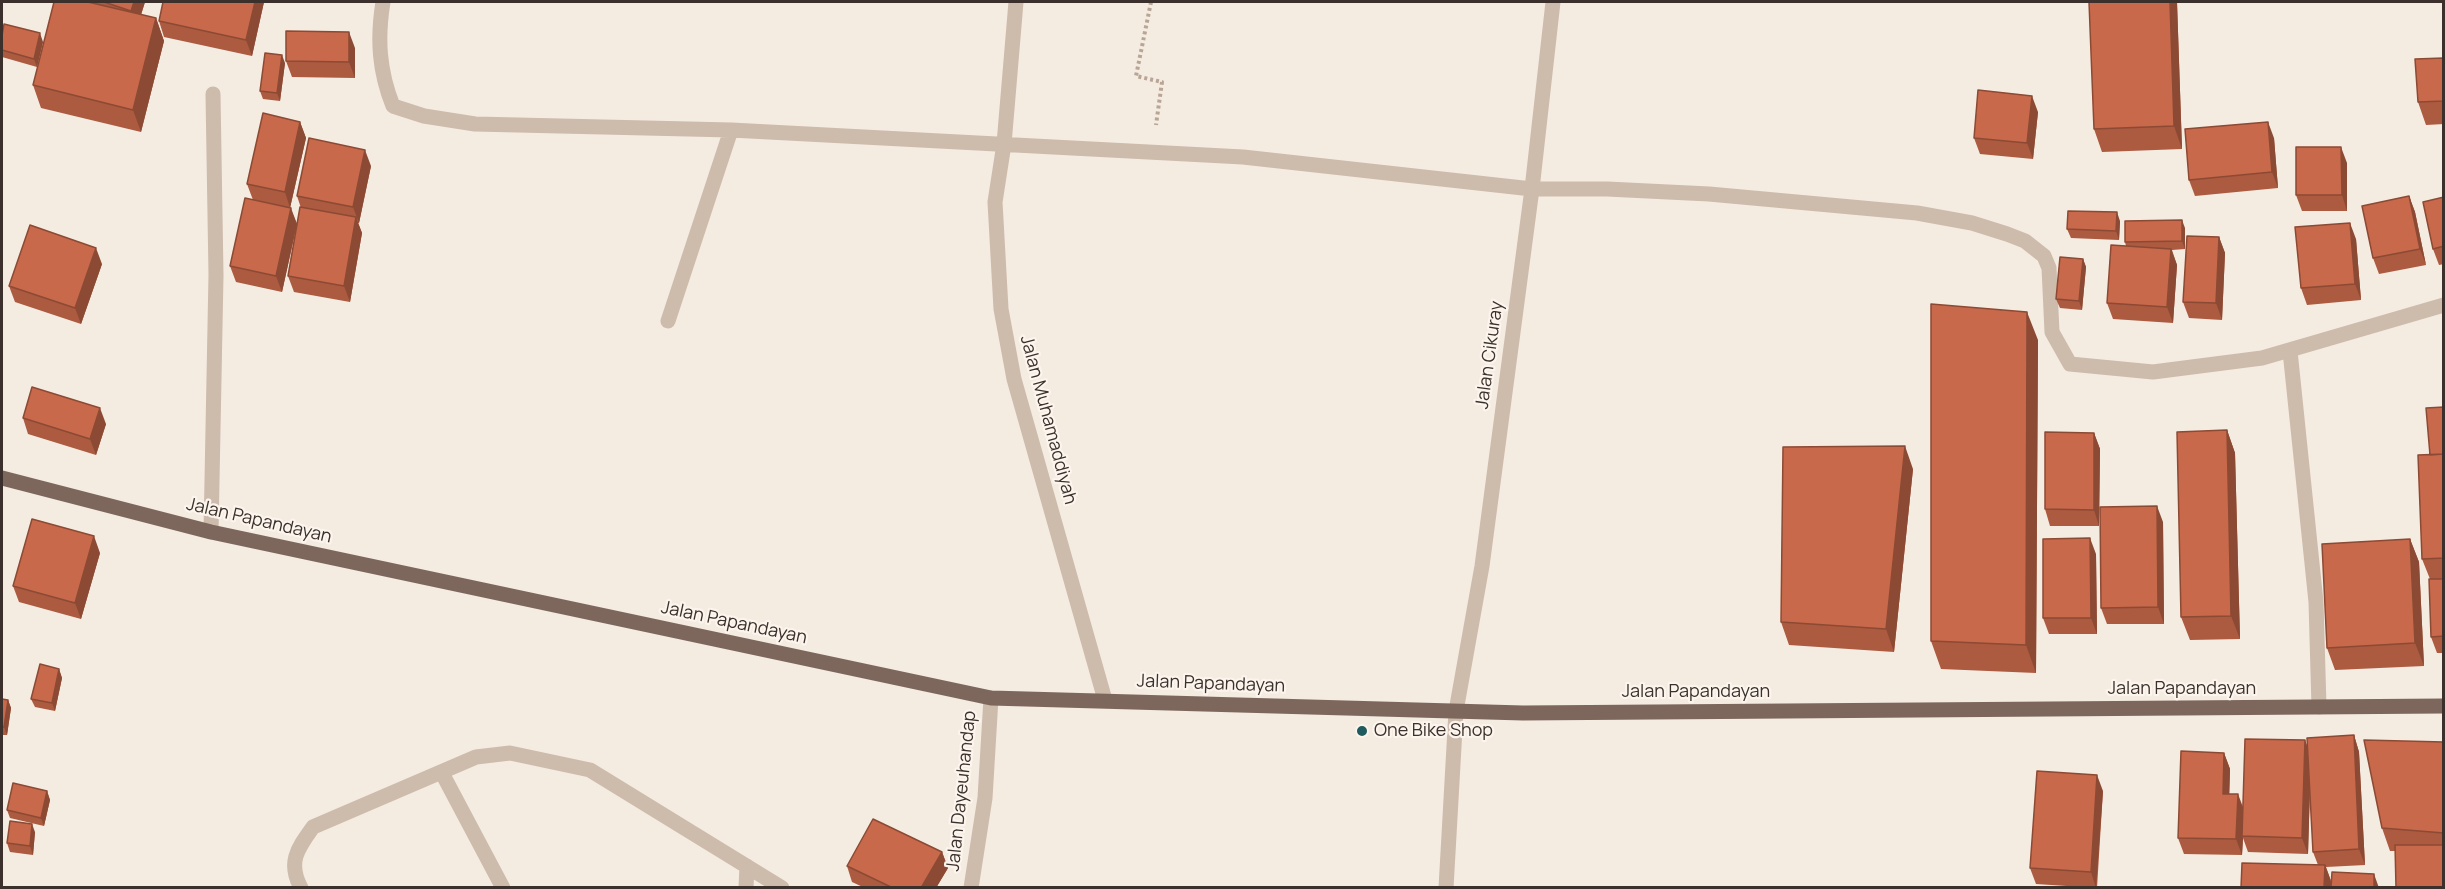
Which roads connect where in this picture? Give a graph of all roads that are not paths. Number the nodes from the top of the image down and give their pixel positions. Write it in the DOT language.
graph roads {
  1 [pos="383,2"];
  2 [pos="1016,2"];
  3 [pos="1552,2"];
  4 [pos="213,94"];
  5 [pos="731,130"];
  6 [pos="1004,144"];
  7 [pos="1532,189"];
  8 [pos="2444,305"];
  9 [pos="668,321"];
  10 [pos="2290,351"];
  11 [pos="2,478"];
  12 [pos="211,532"];
  13 [pos="992,698"];
  14 [pos="1105,700"];
  15 [pos="2444,706"];
  16 [pos="2319,707"];
  17 [pos="1456,711"];
  18 [pos="442,773"];
  19 [pos="747,866"];
  20 [pos="302,888"];
  21 [pos="503,888"];
  22 [pos="746,888"];
  23 [pos="782,888"];
  24 [pos="971,888"];
  25 [pos="1446,888"];
  1 -- 5 [label="street"];
  2 -- 6 [label="street, Jalan Muhamaddiyah"];
  3 -- 7 [label="street, Jalan Cikuray"];
  4 -- 12 [label="street"];
  5 -- 6 [label="street"];
  5 -- 9 [label="street"];
  6 -- 7 [label="street"];
  6 -- 14 [label="street, Jalan Muhamaddiyah"];
  7 -- 10 [label="street"];
  7 -- 17 [label="street, Jalan Cikuray"];
  8 -- 10 [label="street"];
  10 -- 16 [label="street"];
  11 -- 12 [label="main road, Jalan Papandayan"];
  12 -- 13 [label="main road, Jalan Papandayan"];
  13 -- 14 [label="main road, Jalan Papandayan"];
  13 -- 24 [label="street, Jalan Dayeuhandap"];
  14 -- 17 [label="main road, Jalan Papandayan"];
  15 -- 16 [label="main road, Jalan Papandayan"];
  16 -- 17 [label="main road, Jalan Papandayan"];
  17 -- 25 [label="street, Jalan Cikuray"];
  18 -- 19 [label="street"];
  18 -- 20 [label="street"];
  18 -- 21 [label="street"];
  19 -- 22 [label="street"];
  19 -- 23 [label="street"];
}
